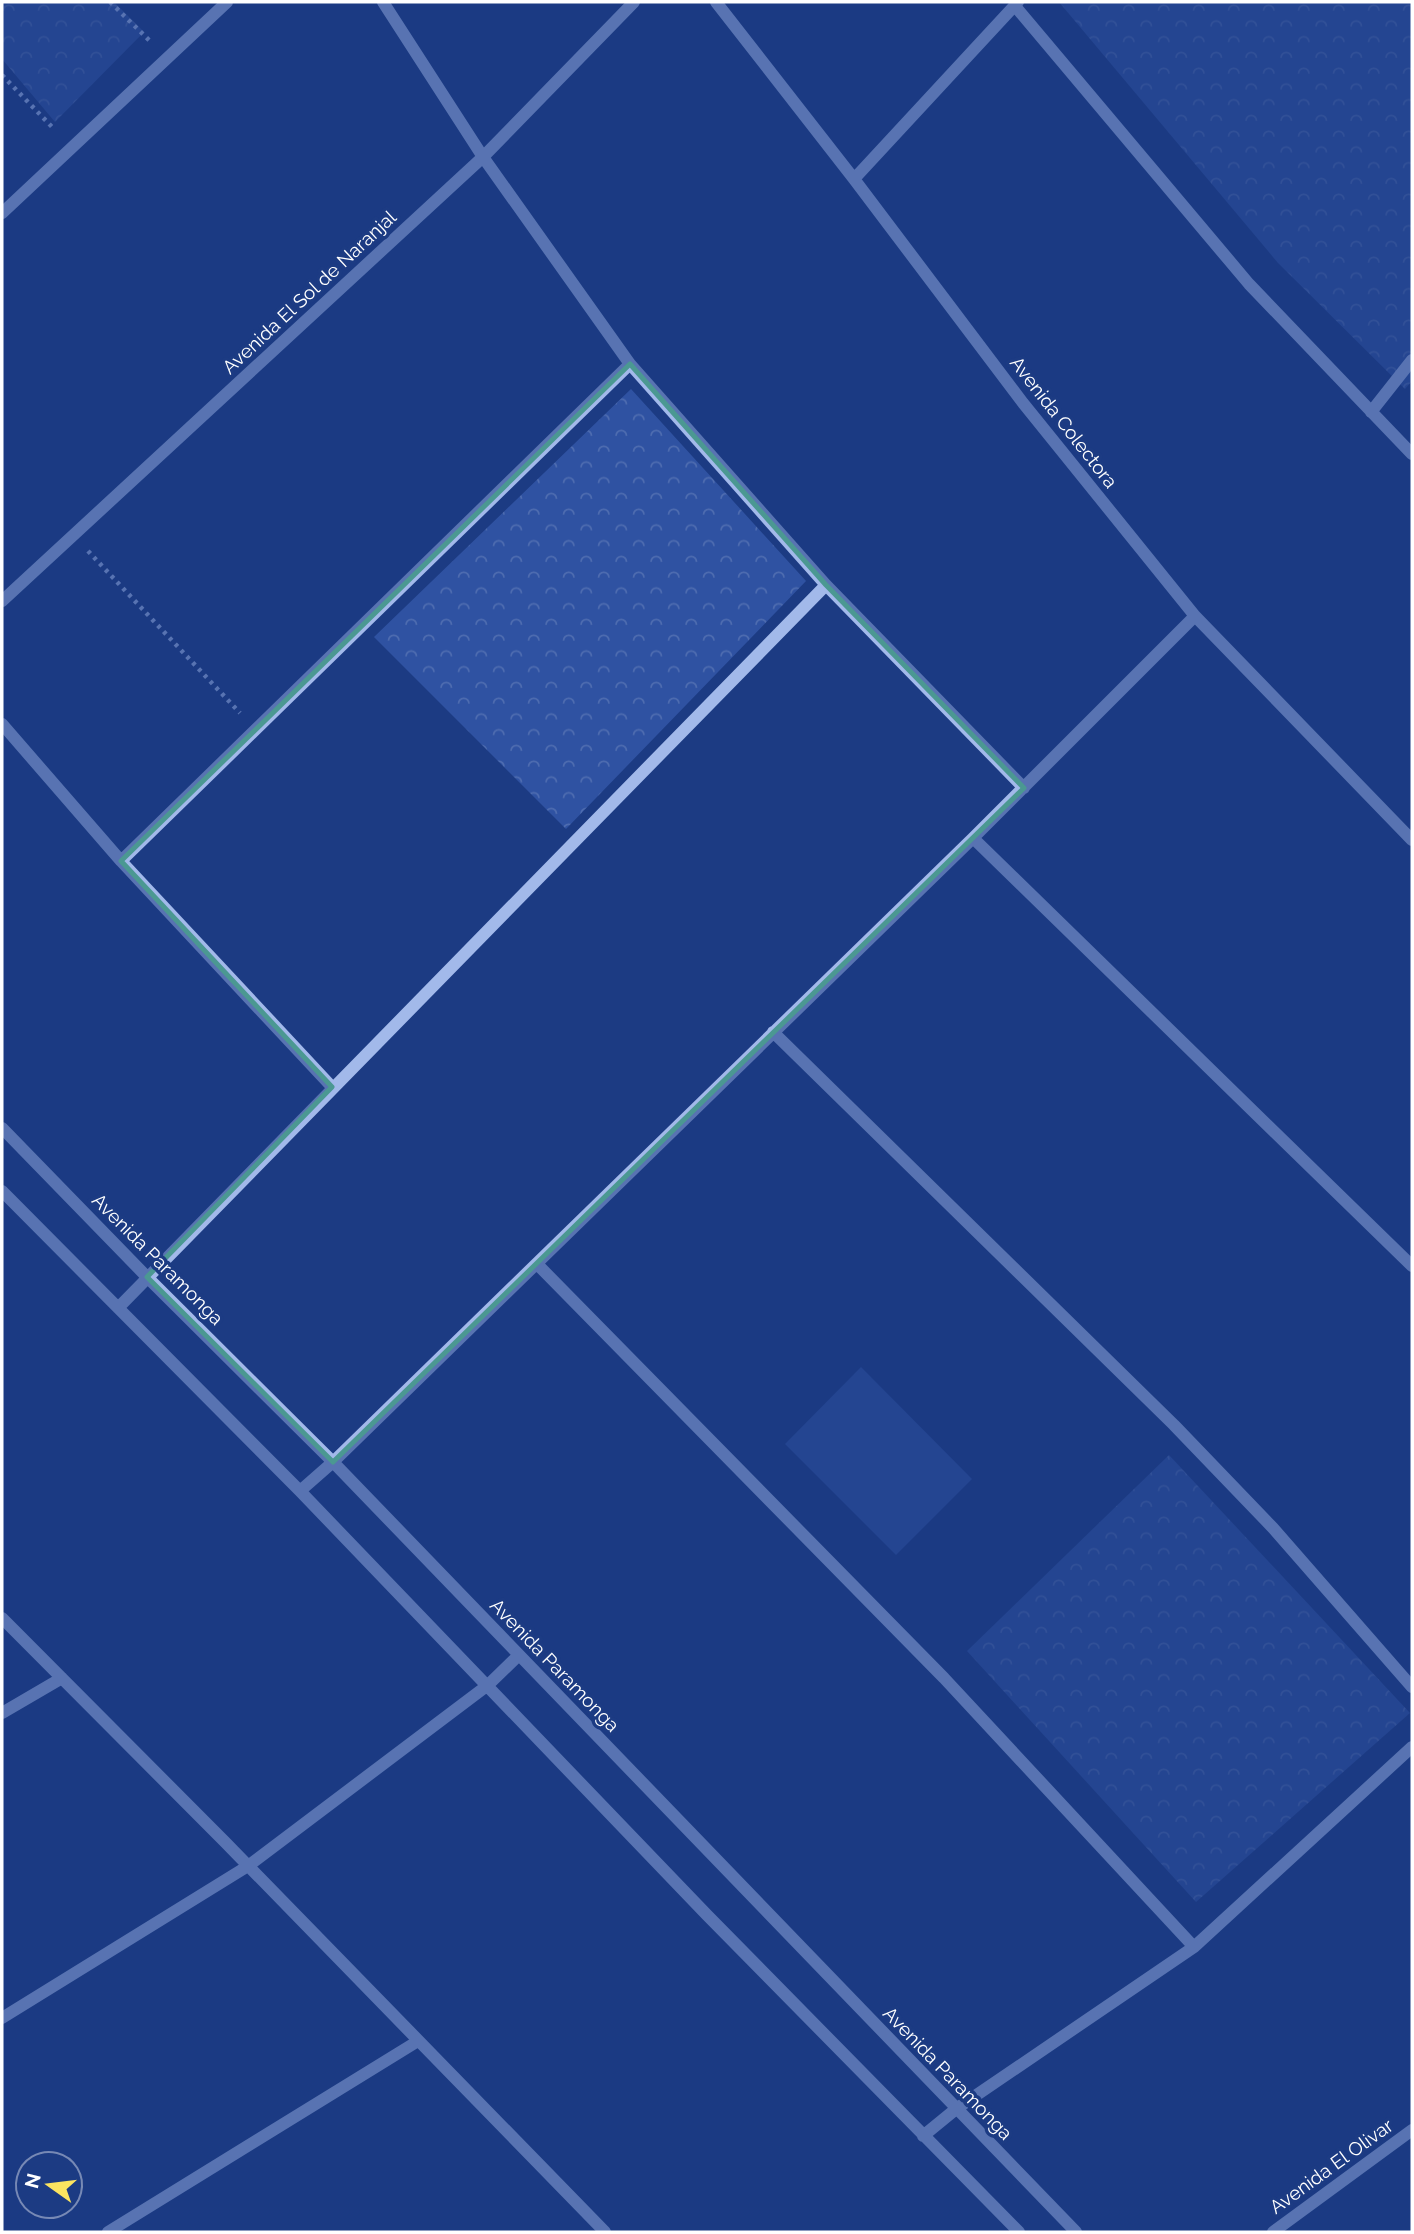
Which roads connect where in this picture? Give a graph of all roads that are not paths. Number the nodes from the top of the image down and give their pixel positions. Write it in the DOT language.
graph roads {
  1 [pos="227,2"];
  2 [pos="383,2"];
  3 [pos="634,2"];
  4 [pos="716,2"];
  5 [pos="1016,4"];
  6 [pos="483,157"];
  7 [pos="854,178"];
  8 [pos="2,213"];
  9 [pos="1412,360"];
  10 [pos="630,365"];
  11 [pos="1371,412"];
  12 [pos="1412,454"];
  13 [pos="826,585"];
  14 [pos="2,601"];
  15 [pos="1195,616"];
  16 [pos="2,724"];
  17 [pos="1024,788"];
  18 [pos="973,838"];
  19 [pos="1412,840"];
  20 [pos="121,861"];
  21 [pos="773,1032"];
  22 [pos="332,1087"];
  23 [pos="2,1128"];
  24 [pos="2,1191"];
  25 [pos="537,1264"];
  26 [pos="1412,1266"];
  27 [pos="147,1277"];
  28 [pos="118,1308"];
  29 [pos="333,1462"];
  30 [pos="300,1491"];
  31 [pos="2,1618"];
  32 [pos="519,1655"];
  33 [pos="62,1678"];
  34 [pos="488,1685"];
  35 [pos="1412,1687"];
  36 [pos="2,1713"];
  37 [pos="1412,1747"];
  38 [pos="248,1866"];
  39 [pos="1194,1947"];
  40 [pos="2,2018"];
  41 [pos="418,2041"];
  42 [pos="956,2109"];
  43 [pos="1412,2130"];
  44 [pos="923,2136"];
  45 [pos="108,2232"];
  46 [pos="605,2232"];
  47 [pos="1019,2232"];
  48 [pos="1076,2232"];
  49 [pos="1273,2232"];
  1 -- 8 [label="street"];
  2 -- 6 [label="street"];
  3 -- 6 [label="street, Avenida El Sol de Naranjal"];
  4 -- 7 [label="street, Avenida Colectora"];
  5 -- 7 [label="street"];
  5 -- 11 [label="street"];
  6 -- 10 [label="street"];
  6 -- 14 [label="street, Avenida El Sol de Naranjal"];
  7 -- 15 [label="street, Avenida Colectora"];
  9 -- 11 [label="street"];
  10 -- 13 [label="street"];
  10 -- 20 [label="street"];
  11 -- 12 [label="street"];
  13 -- 17 [label="street"];
  13 -- 22 [label="street"];
  15 -- 17 [label="street"];
  15 -- 19 [label="street, Avenida Colectora"];
  16 -- 20 [label="street"];
  17 -- 18 [label="street"];
  18 -- 21 [label="street"];
  18 -- 26 [label="street"];
  20 -- 22 [label="street"];
  21 -- 25 [label="street"];
  21 -- 35 [label="street"];
  22 -- 27 [label="street"];
  23 -- 27 [label="street, Avenida Paramonga"];
  24 -- 28 [label="street"];
  25 -- 29 [label="street"];
  25 -- 39 [label="street"];
  27 -- 28 [label="street"];
  27 -- 29 [label="street, Avenida Paramonga"];
  28 -- 30 [label="street"];
  29 -- 30 [label="street"];
  29 -- 32 [label="street, Avenida Paramonga"];
  30 -- 34 [label="street"];
  31 -- 33 [label="street"];
  32 -- 34 [label="street"];
  32 -- 42 [label="street, Avenida Paramonga"];
  33 -- 36 [label="street"];
  33 -- 38 [label="street"];
  34 -- 38 [label="street"];
  34 -- 44 [label="street"];
  37 -- 39 [label="street"];
  38 -- 40 [label="street"];
  38 -- 41 [label="street"];
  39 -- 42 [label="street"];
  41 -- 45 [label="street"];
  41 -- 46 [label="street"];
  42 -- 44 [label="street"];
  42 -- 48 [label="street, Avenida Paramonga"];
  43 -- 49 [label="street, Avenida El Olivar"];
  44 -- 47 [label="street"];
}
